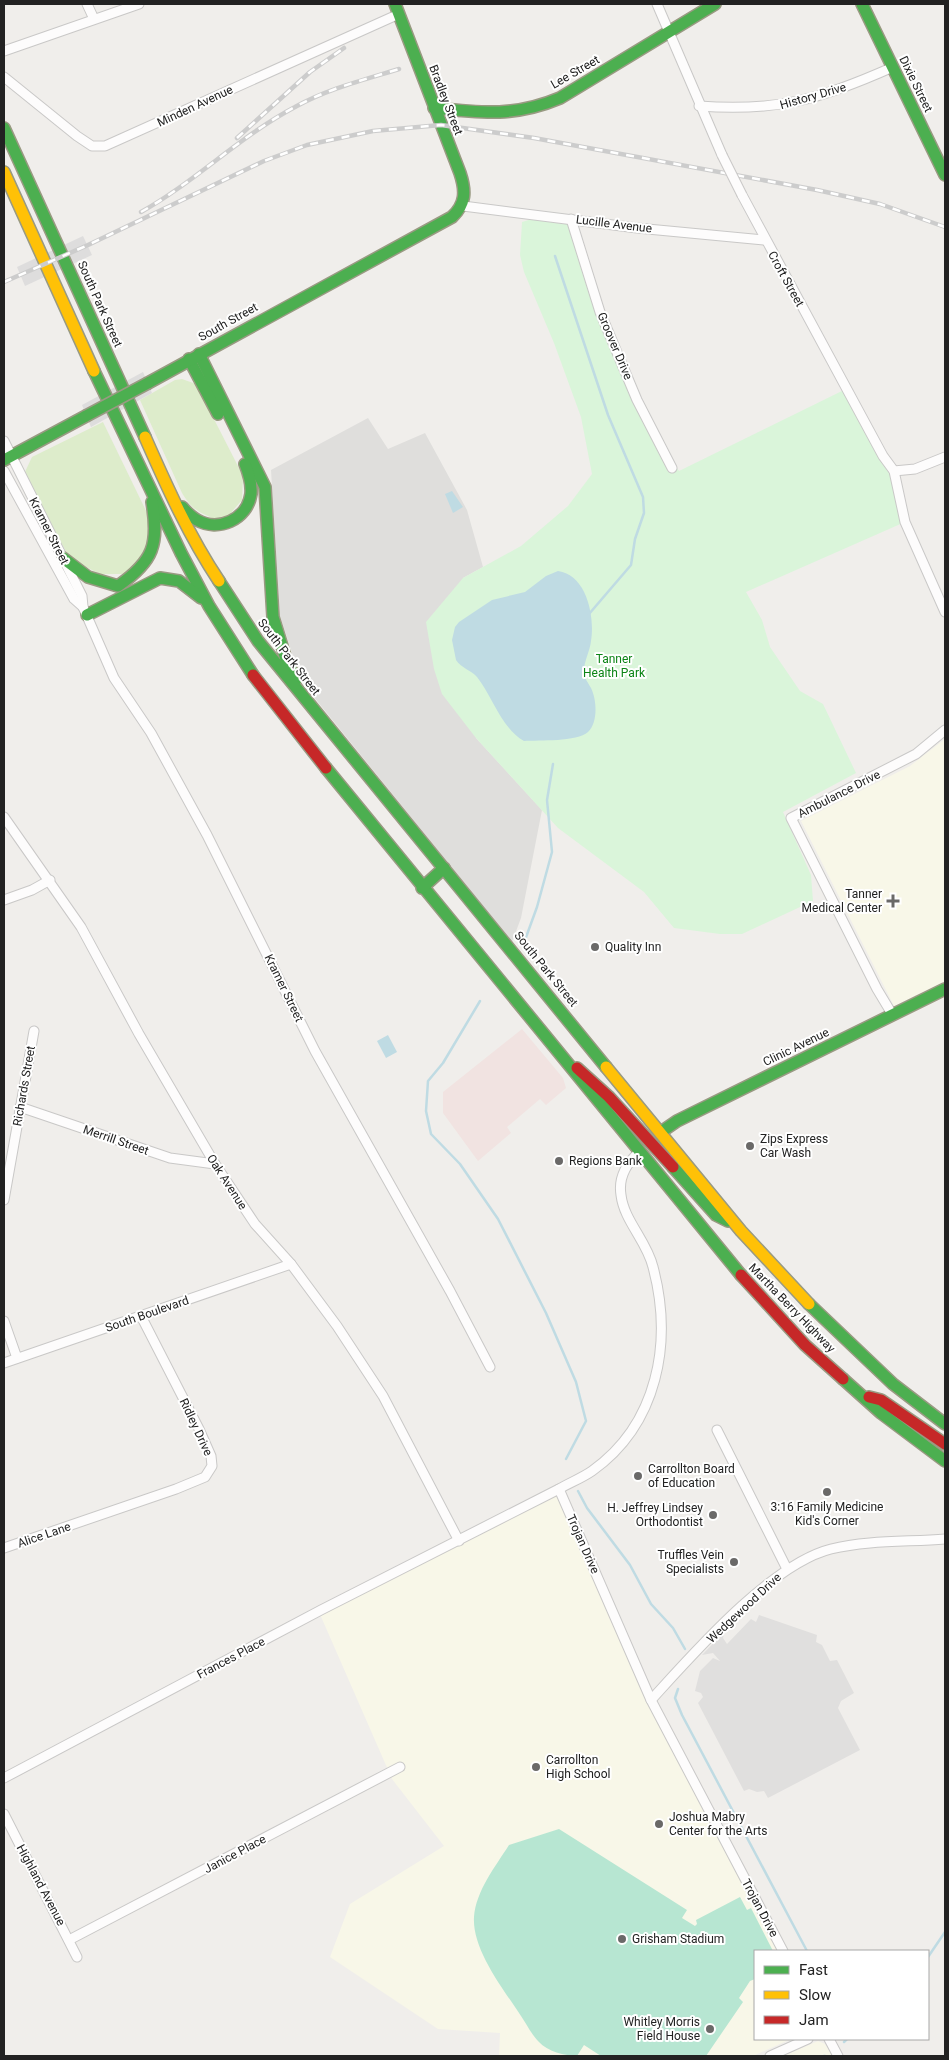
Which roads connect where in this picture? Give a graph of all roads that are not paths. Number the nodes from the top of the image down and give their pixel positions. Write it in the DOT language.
graph roads {
  1 [pos="87,4"];
  2 [pos="139,4"];
  3 [pos="656,4"];
  4 [pos="715,4"];
  5 [pos="862,4"];
  6 [pos="397,9"];
  7 [pos="94,19"];
  8 [pos="670,30"];
  9 [pos="4,51"];
  10 [pos="893,67"];
  11 [pos="4,77"];
  12 [pos="699,106"];
  13 [pos="434,108"];
  14 [pos="4,128"];
  15 [pos="4,172"];
  16 [pos="945,176"];
  17 [pos="463,206"];
  18 [pos="572,219"];
  19 [pos="764,240"];
  20 [pos="194,357"];
  21 [pos="4,441"];
  22 [pos="945,457"];
  23 [pos="7,458"];
  24 [pos="672,468"];
  25 [pos="4,471"];
  26 [pos="894,471"];
  27 [pos="148,484"];
  28 [pos="166,487"];
  29 [pos="63,558"];
  30 [pos="118,586"];
  31 [pos="209,606"];
  32 [pos="85,611"];
  33 [pos="945,612"];
  34 [pos="307,704"];
  35 [pos="945,730"];
  36 [pos="4,817"];
  37 [pos="444,868"];
  38 [pos="50,880"];
  39 [pos="422,888"];
  40 [pos="4,900"];
  41 [pos="945,989"];
  42 [pos="892,1014"];
  43 [pos="34,1031"];
  44 [pos="562,1058"];
  45 [pos="20,1107"];
  46 [pos="661,1132"];
  47 [pos="650,1143"];
  48 [pos="639,1152"];
  49 [pos="215,1164"];
  50 [pos="4,1200"];
  51 [pos="739,1228"];
  52 [pos="291,1264"];
  53 [pos="141,1316"];
  54 [pos="4,1321"];
  55 [pos="17,1358"];
  56 [pos="4,1363"];
  57 [pos="490,1368"];
  58 [pos="861,1395"];
  59 [pos="945,1424"];
  60 [pos="717,1430"];
  61 [pos="945,1444"];
  62 [pos="945,1461"];
  63 [pos="559,1489"];
  64 [pos="84,1521"];
  65 [pos="945,1538"];
  66 [pos="459,1541"];
  67 [pos="4,1548"];
  68 [pos="787,1569"];
  69 [pos="651,1700"];
  70 [pos="400,1766"];
  71 [pos="4,1778"];
  72 [pos="4,1814"];
  73 [pos="69,1940"];
  74 [pos="782,1950"];
  75 [pos="77,1956"];
  76 [pos="806,2040"];
  77 [pos="830,2040"];
  78 [pos="770,2056"];
  79 [pos="838,2056"];
  1 -- 7 [label="street"];
  2 -- 7 [label="street"];
  3 -- 8 [label="street, Croft Street"];
  4 -- 8 [label="main road, Lee Street"];
  5 -- 10 [label="main road, Dixie Street"];
  6 -- 11 [label="street, Minden Avenue"];
  6 -- 13 [label="main road, Bradley Street"];
  7 -- 9 [label="street"];
  8 -- 12 [label="street, Croft Street"];
  8 -- 13 [label="main road, Lee Street"];
  10 -- 12 [label="street, History Drive"];
  10 -- 16 [label="main road, Dixie Street"];
  12 -- 19 [label="street, Croft Street, bridge"];
  13 -- 17 [label="main road, Bradley Street"];
  14 -- 28 [label="main road, South Park Street"];
  15 -- 27 [label="main road"];
  17 -- 18 [label="street, Lucille Avenue"];
  17 -- 20 [label="main road, South Street"];
  18 -- 19 [label="street, Lucille Avenue"];
  18 -- 24 [label="street, Groover Drive"];
  19 -- 26 [label="street, Croft Street"];
  20 -- 23 [label="main road, South Street, bridge"];
  20 -- 28 [label="main road"];
  20 -- 34 [label="main road"];
  21 -- 23 [label="street, Kramer Street"];
  22 -- 26 [label="street"];
  23 -- 29 [label="street, Kramer Street"];
  25 -- 32 [label="street, Kramer Street"];
  26 -- 33 [label="street"];
  27 -- 30 [label="main road"];
  27 -- 31 [label="main road"];
  28 -- 34 [label="main road, South Park Street"];
  29 -- 30 [label="main road"];
  29 -- 32 [label="street, Kramer Street"];
  30 -- 32 [label="main road"];
  31 -- 32 [label="main road"];
  31 -- 39 [label="main road"];
  32 -- 57 [label="street, Kramer Street"];
  34 -- 37 [label="main road, South Park Street"];
  35 -- 42 [label="street, Ambulance Drive"];
  36 -- 38 [label="street, Oak Avenue"];
  37 -- 39 [label="main road"];
  37 -- 46 [label="main road, South Park Street"];
  38 -- 40 [label="street"];
  38 -- 49 [label="street, Oak Avenue"];
  39 -- 44 [label="main road"];
  41 -- 42 [label="main road, Clinic Avenue"];
  42 -- 46 [label="main road, Clinic Avenue"];
  43 -- 45 [label="street, Richards Street"];
  44 -- 47 [label="main road"];
  44 -- 48 [label="main road"];
  45 -- 49 [label="street, Merrill Street"];
  45 -- 50 [label="street, Richards Street"];
  46 -- 47 [label="main road, Clinic Avenue"];
  46 -- 51 [label="main road, Martha Berry Highway"];
  47 -- 48 [label="main road, Clinic Avenue"];
  47 -- 51 [label="main road"];
  48 -- 58 [label="main road, Martha Berry Highway"];
  48 -- 63 [label="street"];
  49 -- 52 [label="street, Oak Avenue"];
  51 -- 59 [label="main road, Martha Berry Highway"];
  52 -- 53 [label="street, South Boulevard"];
  52 -- 66 [label="street, Oak Avenue"];
  53 -- 55 [label="street, South Boulevard"];
  53 -- 64 [label="street, Ridley Drive"];
  54 -- 55 [label="street"];
  55 -- 56 [label="street, South Boulevard"];
  58 -- 61 [label="main road"];
  58 -- 62 [label="main road, Martha Berry Highway"];
  60 -- 68 [label="street"];
  63 -- 66 [label="street, Frances Place"];
  63 -- 69 [label="street, Trojan Drive"];
  64 -- 67 [label="street, Alice Lane"];
  65 -- 68 [label="street, Wedgewood Drive"];
  66 -- 71 [label="street, Frances Place"];
  68 -- 69 [label="street, Wedgewood Drive"];
  69 -- 74 [label="street, Trojan Drive"];
  70 -- 73 [label="street, Janice Place"];
  72 -- 73 [label="street, Highland Avenue"];
  73 -- 75 [label="street, Highland Avenue"];
  76 -- 78 [label="street"];
  77 -- 79 [label="street"];
}
